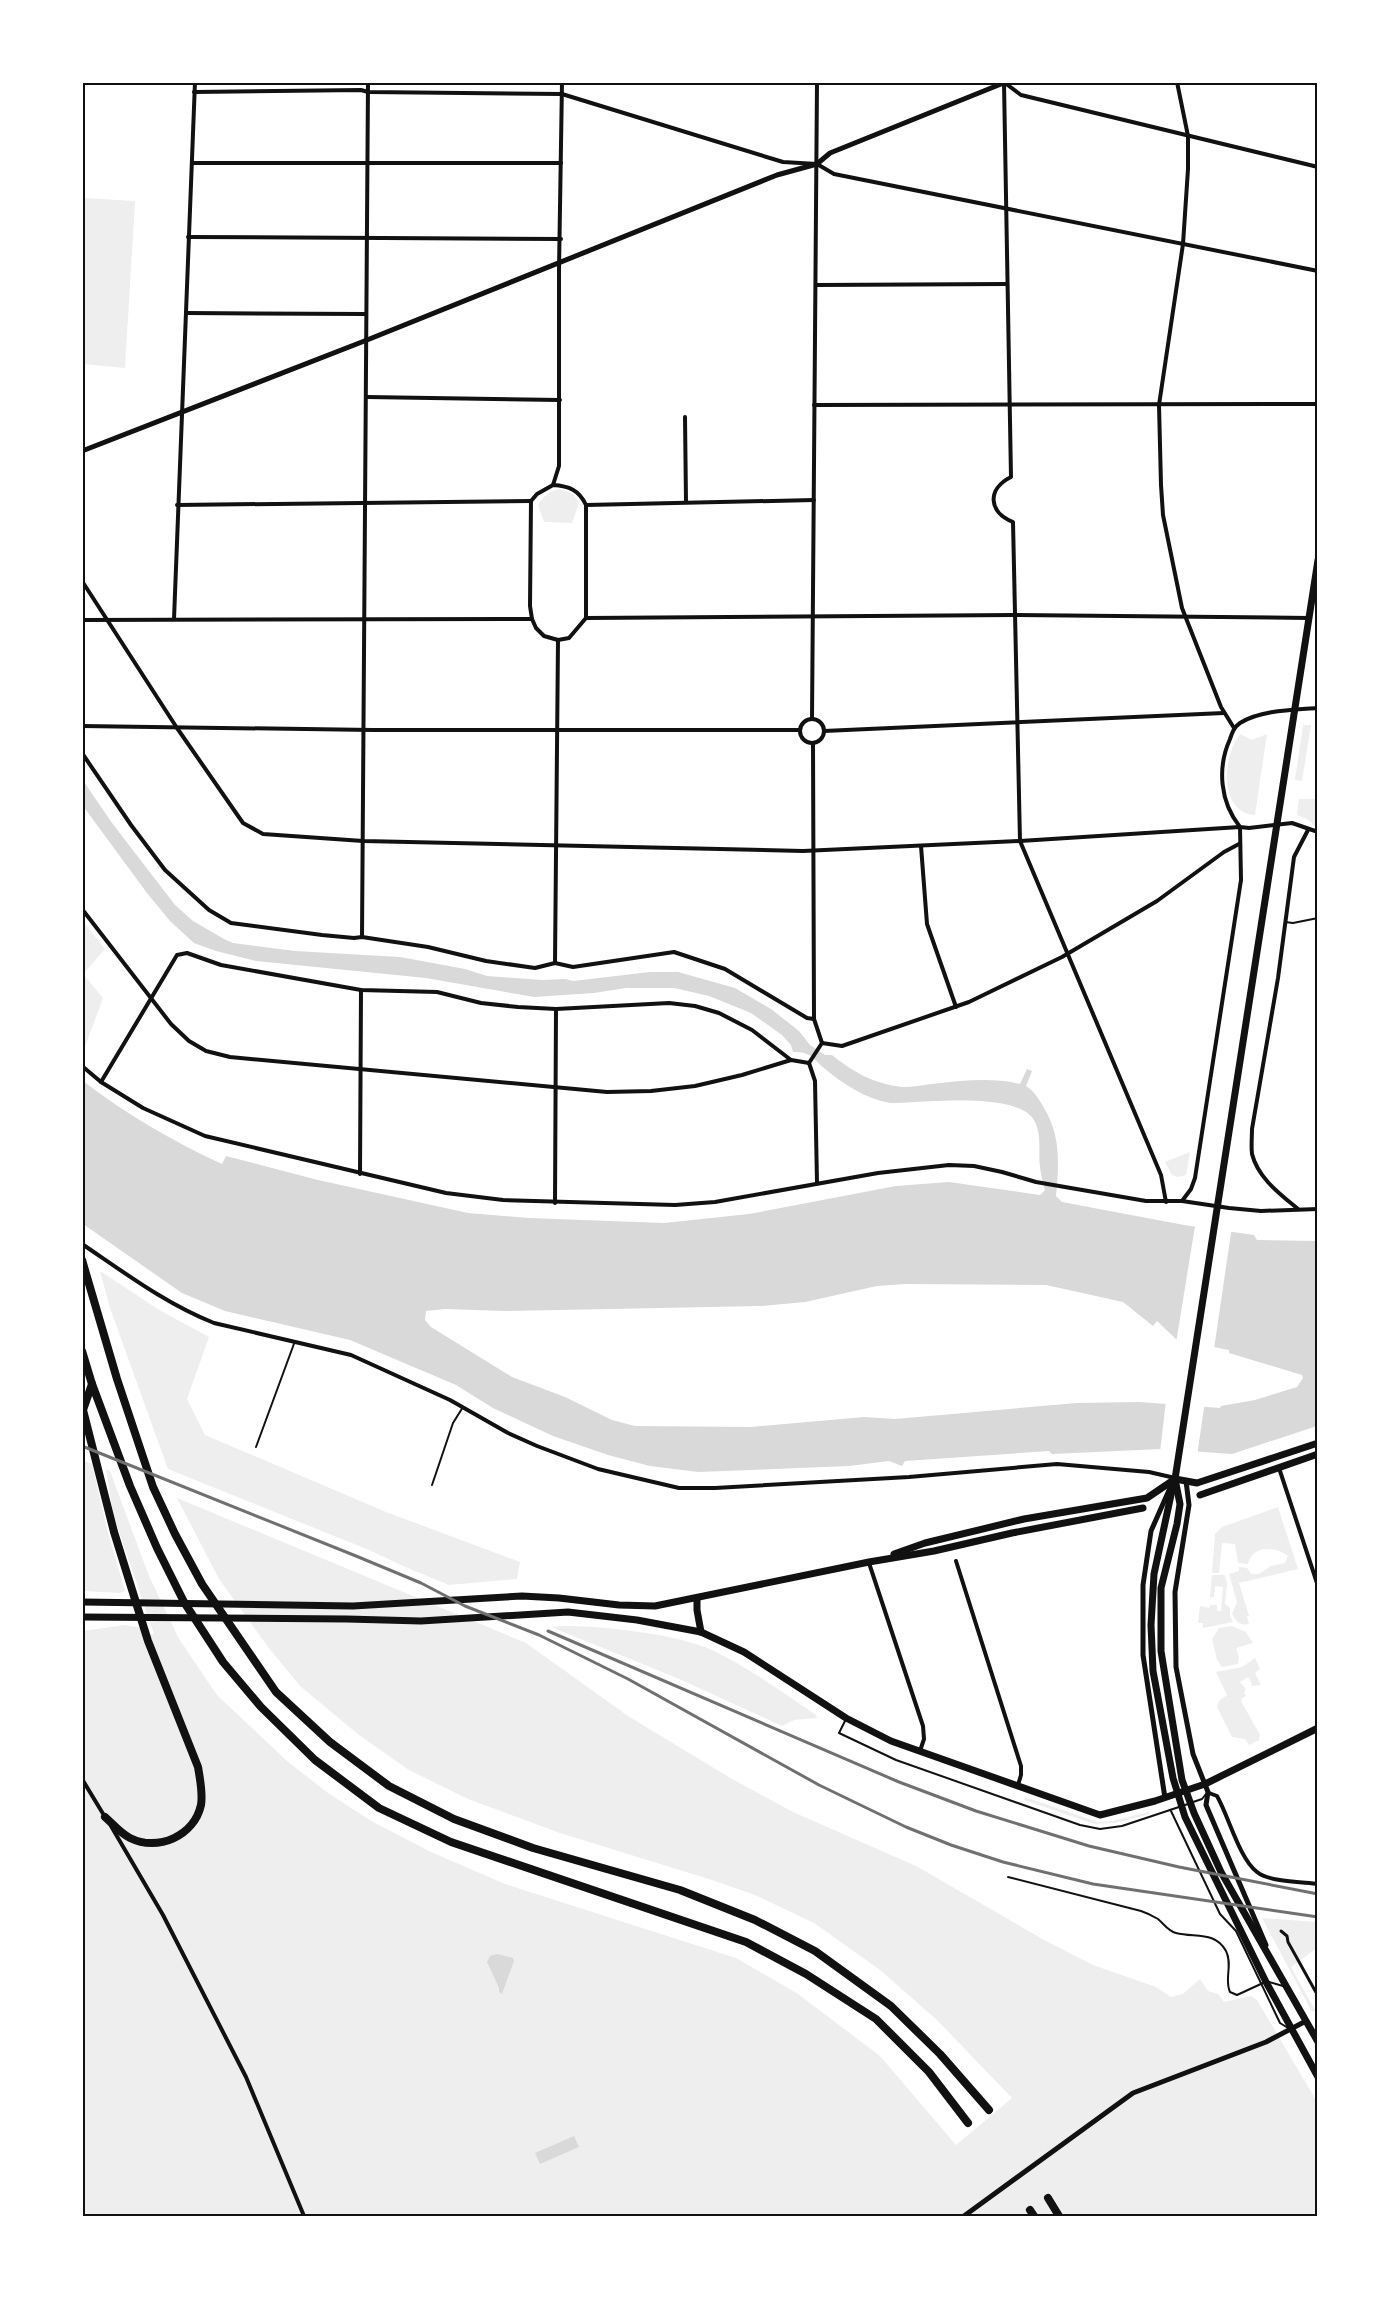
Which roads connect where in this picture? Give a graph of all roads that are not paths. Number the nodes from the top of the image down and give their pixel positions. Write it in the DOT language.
graph roads {
  1 [pos="195,82"];
  2 [pos="368,82"];
  3 [pos="562,82"];
  4 [pos="817,82"];
  5 [pos="1177,82"];
  6 [pos="1005,83"];
  7 [pos="194,92"];
  8 [pos="368,92"];
  9 [pos="562,94"];
  10 [pos="1188,136"];
  11 [pos="367,162"];
  12 [pos="192,163"];
  13 [pos="561,163"];
  14 [pos="817,164"];
  15 [pos="1317,167"];
  16 [pos="1006,209"];
  17 [pos="188,237"];
  18 [pos="367,237"];
  19 [pos="561,239"];
  20 [pos="1183,244"];
  21 [pos="560,262"];
  22 [pos="1317,271"];
  23 [pos="1006,284"];
  24 [pos="816,285"];
  25 [pos="186,313"];
  26 [pos="366,314"];
  27 [pos="367,340"];
  28 [pos="367,397"];
  29 [pos="560,400"];
  30 [pos="1011,404"];
  31 [pos="1317,404"];
  32 [pos="814,405"];
  33 [pos="1159,405"];
  34 [pos="182,414"];
  35 [pos="685,417"];
  36 [pos="82,451"];
  37 [pos="553,485"];
  38 [pos="814,500"];
  39 [pos="531,501"];
  40 [pos="686,502"];
  41 [pos="365,503"];
  42 [pos="177,505"];
  43 [pos="586,505"];
  44 [pos="1317,560"];
  45 [pos="82,581"];
  46 [pos="1015,615"];
  47 [pos="812,616"];
  48 [pos="1185,616"];
  49 [pos="1317,617"];
  50 [pos="365,618"];
  51 [pos="586,618"];
  52 [pos="1309,618"];
  53 [pos="174,619"];
  54 [pos="532,619"];
  55 [pos="82,620"];
  56 [pos="106,620"];
  57 [pos="558,640"];
  58 [pos="1317,709"];
  59 [pos="1295,710"];
  60 [pos="1224,713"];
  61 [pos="812,719"];
  62 [pos="1017,723"];
  63 [pos="82,726"];
  64 [pos="177,728"];
  65 [pos="1234,728"];
  66 [pos="364,730"];
  67 [pos="800,730"];
  68 [pos="558,731"];
  69 [pos="824,731"];
  70 [pos="813,743"];
  71 [pos="82,753"];
  72 [pos="1276,825"];
  73 [pos="1240,826"];
  74 [pos="1308,830"];
  75 [pos="1317,832"];
  76 [pos="363,841"];
  77 [pos="1020,841"];
  78 [pos="1239,844"];
  79 [pos="556,846"];
  80 [pos="921,846"];
  81 [pos="812,851"];
  82 [pos="82,909"];
  83 [pos="1317,918"];
  84 [pos="1285,922"];
  85 [pos="362,937"];
  86 [pos="1068,954"];
  87 [pos="555,963"];
  88 [pos="361,990"];
  89 [pos="152,999"];
  90 [pos="956,1007"];
  91 [pos="556,1009"];
  92 [pos="814,1019"];
  93 [pos="822,1043"];
  94 [pos="791,1060"];
  95 [pos="809,1063"];
  96 [pos="82,1066"];
  97 [pos="361,1068"];
  98 [pos="101,1082"];
  99 [pos="555,1087"];
  100 [pos="360,1174"];
  101 [pos="817,1183"];
  102 [pos="1182,1201"];
  103 [pos="1166,1202"];
  104 [pos="555,1203"];
  105 [pos="1317,1209"];
  106 [pos="1299,1210"];
  107 [pos="82,1244"];
  108 [pos="82,1260"];
  109 [pos="294,1341"];
  110 [pos="82,1352"];
  111 [pos="92,1384"];
  112 [pos="463,1407"];
  113 [pos="1317,1443"];
  114 [pos="256,1447"];
  115 [pos="1317,1454"];
  116 [pos="1279,1468"];
  117 [pos="1175,1479"];
  118 [pos="1186,1481"];
  119 [pos="432,1485"];
  120 [pos="1200,1495"];
  121 [pos="1143,1508"];
  122 [pos="881,1560"];
  123 [pos="956,1561"];
  124 [pos="869,1562"];
  125 [pos="1317,1586"];
  126 [pos="697,1599"];
  127 [pos="82,1602"];
  128 [pos="82,1617"];
  129 [pos="701,1632"];
  130 [pos="846,1718"];
  131 [pos="1317,1728"];
  132 [pos="920,1751"];
  133 [pos="82,1779"];
  134 [pos="1018,1785"];
  135 [pos="1207,1788"];
  136 [pos="1168,1796"];
  137 [pos="1171,1810"];
  138 [pos="105,1816"];
  139 [pos="1008,1877"];
  140 [pos="1317,1884"];
  141 [pos="1281,1931"];
  142 [pos="1270,1955"];
  143 [pos="1263,1983"];
  144 [pos="1286,1987"];
  145 [pos="1317,1996"];
  146 [pos="1306,2021"];
  147 [pos="1291,2029"];
  148 [pos="1317,2042"];
  149 [pos="1317,2077"];
  150 [pos="989,2110"];
  151 [pos="968,2123"];
  152 [pos="1048,2198"];
  153 [pos="304,2217"];
  154 [pos="964,2217"];
  155 [pos="1059,2217"];
  1 -- 7 [label="street"];
  2 -- 8 [label="street"];
  3 -- 9 [label="street"];
  4 -- 14 [label="street"];
  5 -- 10 [label="street"];
  6 -- 10 [label="street"];
  6 -- 14 [label="street"];
  6 -- 16 [label="street"];
  7 -- 8 [label="street"];
  7 -- 12 [label="street"];
  8 -- 9 [label="street"];
  8 -- 11 [label="street"];
  9 -- 13 [label="street"];
  9 -- 14 [label="street"];
  10 -- 15 [label="street"];
  10 -- 20 [label="street"];
  11 -- 12 [label="street"];
  11 -- 13 [label="street"];
  11 -- 18 [label="street"];
  12 -- 17 [label="street"];
  13 -- 19 [label="street"];
  14 -- 16 [label="street"];
  14 -- 21 [label="street"];
  14 -- 24 [label="street"];
  16 -- 20 [label="street"];
  16 -- 23 [label="street"];
  17 -- 18 [label="street"];
  17 -- 25 [label="street"];
  18 -- 19 [label="street"];
  18 -- 26 [label="street"];
  19 -- 21 [label="street"];
  20 -- 22 [label="street"];
  20 -- 33 [label="street"];
  21 -- 27 [label="street"];
  21 -- 29 [label="street"];
  23 -- 24 [label="street"];
  23 -- 30 [label="street"];
  24 -- 32 [label="street"];
  25 -- 26 [label="street"];
  25 -- 34 [label="street"];
  26 -- 27 [label="street"];
  27 -- 28 [label="street"];
  27 -- 34 [label="street"];
  28 -- 29 [label="street"];
  28 -- 41 [label="street"];
  29 -- 37 [label="street"];
  30 -- 32 [label="street"];
  30 -- 33 [label="street"];
  30 -- 46 [label="street"];
  31 -- 33 [label="street"];
  32 -- 38 [label="street"];
  33 -- 48 [label="street"];
  34 -- 36 [label="street"];
  34 -- 42 [label="street"];
  35 -- 40 [label="street"];
  37 -- 39 [label="street"];
  37 -- 43 [label="street"];
  38 -- 40 [label="street"];
  38 -- 47 [label="street"];
  39 -- 41 [label="street"];
  39 -- 54 [label="street"];
  40 -- 43 [label="street"];
  41 -- 42 [label="street"];
  41 -- 50 [label="street"];
  42 -- 53 [label="street"];
  43 -- 51 [label="street"];
  44 -- 52 [label="main road"];
  45 -- 56 [label="street"];
  46 -- 47 [label="street"];
  46 -- 48 [label="street"];
  46 -- 62 [label="street"];
  47 -- 51 [label="street"];
  47 -- 61 [label="street"];
  48 -- 52 [label="street"];
  48 -- 60 [label="street"];
  49 -- 52 [label="street"];
  50 -- 53 [label="street"];
  50 -- 54 [label="street"];
  50 -- 66 [label="street"];
  51 -- 57 [label="street"];
  52 -- 59 [label="main road"];
  53 -- 56 [label="street"];
  54 -- 57 [label="street"];
  55 -- 56 [label="street"];
  56 -- 64 [label="street"];
  57 -- 68 [label="street"];
  58 -- 59 [label="street"];
  59 -- 65 [label="street"];
  59 -- 72 [label="main road"];
  60 -- 62 [label="street"];
  60 -- 65 [label="street"];
  61 -- 67 [label="street"];
  61 -- 69 [label="street"];
  62 -- 69 [label="street"];
  62 -- 77 [label="street"];
  63 -- 64 [label="street"];
  64 -- 66 [label="street"];
  64 -- 76 [label="street"];
  65 -- 73 [label="street"];
  66 -- 68 [label="street"];
  66 -- 76 [label="street"];
  67 -- 68 [label="street"];
  67 -- 70 [label="street"];
  68 -- 79 [label="street"];
  69 -- 70 [label="street"];
  70 -- 81 [label="street"];
  71 -- 85 [label="street"];
  72 -- 73 [label="street"];
  72 -- 74 [label="street"];
  72 -- 117 [label="main road"];
  73 -- 77 [label="street"];
  73 -- 78 [label="street"];
  74 -- 75 [label="street"];
  74 -- 84 [label="street"];
  76 -- 79 [label="street"];
  76 -- 85 [label="street"];
  77 -- 80 [label="street"];
  77 -- 86 [label="street"];
  78 -- 86 [label="street"];
  78 -- 102 [label="street"];
  79 -- 81 [label="street"];
  79 -- 87 [label="street"];
  80 -- 81 [label="street"];
  80 -- 90 [label="street"];
  81 -- 92 [label="street"];
  82 -- 89 [label="street"];
  83 -- 84 [label="lane"];
  84 -- 106 [label="street"];
  85 -- 87 [label="street"];
  86 -- 90 [label="street"];
  86 -- 103 [label="street"];
  87 -- 92 [label="street"];
  88 -- 89 [label="street"];
  88 -- 91 [label="street"];
  88 -- 97 [label="street"];
  89 -- 97 [label="street"];
  89 -- 98 [label="street"];
  90 -- 93 [label="street"];
  91 -- 94 [label="street"];
  91 -- 99 [label="street"];
  92 -- 93 [label="street"];
  93 -- 95 [label="street"];
  94 -- 95 [label="street"];
  94 -- 99 [label="street"];
  95 -- 101 [label="street"];
  96 -- 98 [label="street"];
  97 -- 99 [label="street"];
  97 -- 100 [label="street"];
  98 -- 100 [label="street"];
  99 -- 104 [label="street"];
  100 -- 104 [label="street"];
  101 -- 103 [label="street"];
  101 -- 104 [label="street"];
  102 -- 103 [label="street"];
  102 -- 106 [label="street"];
  105 -- 106 [label="street"];
  107 -- 109 [label="street"];
  108 -- 150 [label="highway"];
  109 -- 112 [label="street"];
  109 -- 114 [label="lane"];
  110 -- 111 [label="highway"];
  111 -- 138 [label="highway"];
  111 -- 151 [label="highway"];
  112 -- 117 [label="street"];
  112 -- 119 [label="lane"];
  113 -- 118 [label="main road"];
  115 -- 116 [label="main road"];
  116 -- 120 [label="main road"];
  116 -- 125 [label="street"];
  117 -- 118 [label="main road"];
  117 -- 122 [label="main road"];
  117 -- 136 [label="street"];
  117 -- 142 [label="main road"];
  117 -- 143 [label="main road"];
  118 -- 135 [label="street"];
  121 -- 122 [label="main road"];
  122 -- 124 [label="main road"];
  123 -- 134 [label="street"];
  124 -- 126 [label="main road"];
  124 -- 132 [label="street"];
  126 -- 127 [label="main road"];
  126 -- 129 [label="main road"];
  128 -- 129 [label="main road"];
  129 -- 130 [label="main road"];
  130 -- 132 [label="main road"];
  130 -- 137 [label="lane"];
  131 -- 135 [label="main road"];
  132 -- 134 [label="main road"];
  133 -- 138 [label="street"];
  134 -- 136 [label="main road"];
  135 -- 136 [label="main road"];
  135 -- 137 [label="lane"];
  135 -- 140 [label="street"];
  135 -- 142 [label="street"];
  137 -- 143 [label="lane"];
  138 -- 153 [label="street"];
  139 -- 143 [label="lane"];
  141 -- 145 [label="street"];
  142 -- 144 [label="main road"];
  143 -- 144 [label="lane"];
  143 -- 147 [label="main road"];
  144 -- 146 [label="main road"];
  146 -- 147 [label="street"];
  146 -- 148 [label="main road"];
  147 -- 149 [label="main road"];
  147 -- 154 [label="street"];
  152 -- 155 [label="highway"];
}
